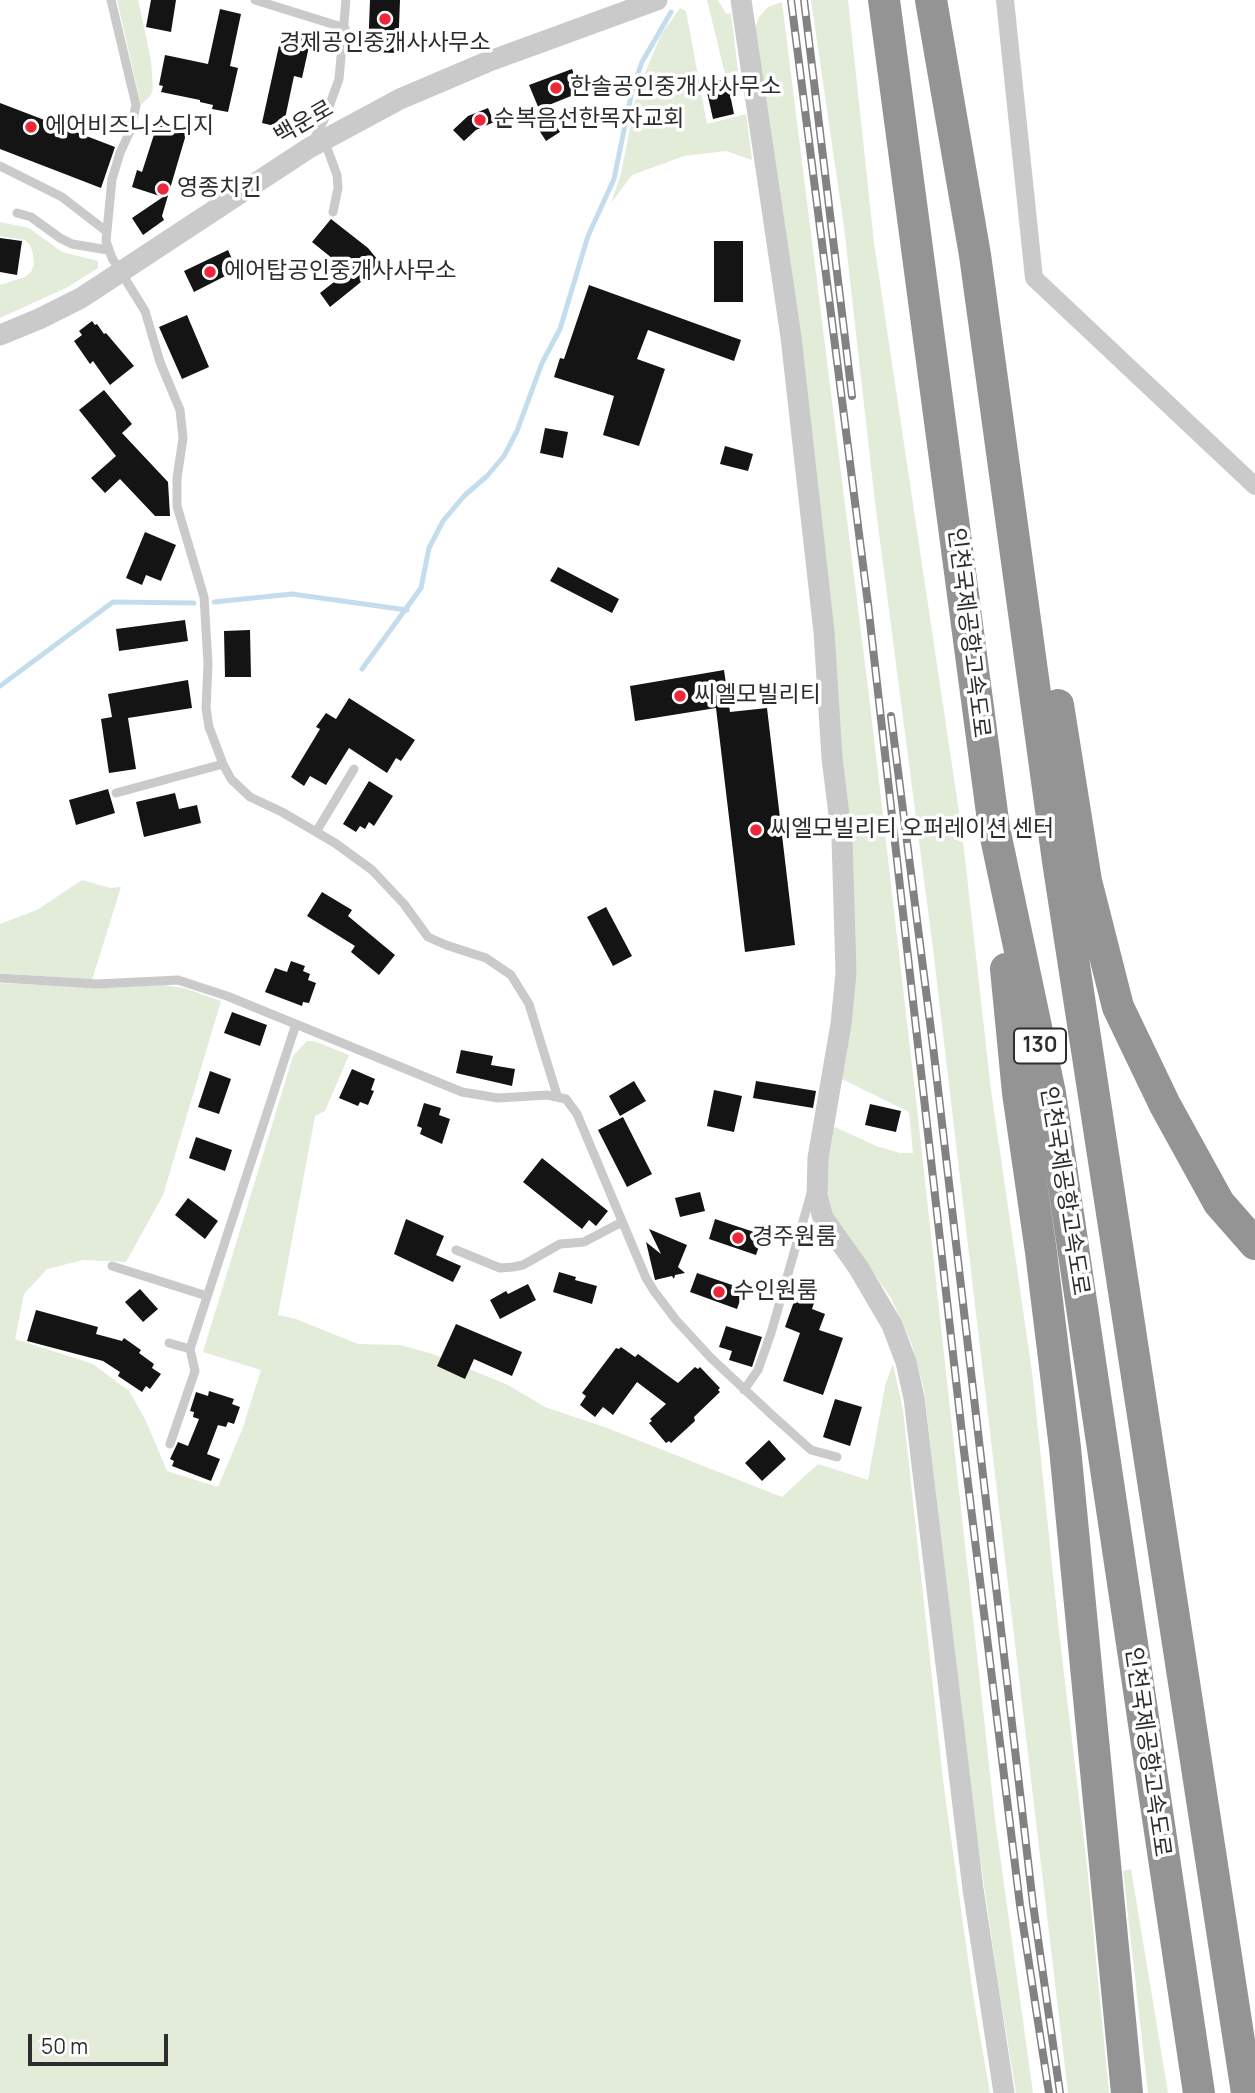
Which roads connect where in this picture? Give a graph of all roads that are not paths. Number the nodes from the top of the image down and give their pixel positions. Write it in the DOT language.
graph roads {
  1 [pos="111,0"];
  2 [pos="256,0"];
  3 [pos="346,0"];
  4 [pos="657,0"];
  5 [pos="741,0"];
  6 [pos="884,0"];
  7 [pos="931,0"];
  8 [pos="1005,0"];
  9 [pos="345,28"];
  10 [pos="316,144"];
  11 [pos="0,166"];
  12 [pos="333,212"];
  13 [pos="17,213"];
  14 [pos="106,231"];
  15 [pos="108,250"];
  16 [pos="975,254"];
  17 [pos="122,272"];
  18 [pos="0,335"];
  19 [pos="1255,486"];
  20 [pos="223,764"];
  21 [pos="354,769"];
  22 [pos="116,793"];
  23 [pos="994,828"];
  24 [pos="316,832"];
  25 [pos="0,978"];
  26 [pos="296,1024"];
  27 [pos="557,1095"];
  28 [pos="816,1179"];
  29 [pos="622,1222"];
  30 [pos="1255,1244"];
  31 [pos="456,1250"];
  32 [pos="112,1266"];
  33 [pos="207,1296"];
  34 [pos="169,1343"];
  35 [pos="190,1349"];
  36 [pos="744,1390"];
  37 [pos="170,1444"];
  38 [pos="837,1457"];
  39 [pos="1127,2092"];
  40 [pos="1004,2093"];
  41 [pos="1199,2093"];
  42 [pos="1247,2093"];
  1 -- 14 [label="lane"];
  2 -- 9 [label="lane"];
  3 -- 9 [label="lane"];
  4 -- 10 [label="street, 백운로"];
  5 -- 28 [label="street"];
  6 -- 23 [label="highway, 인천국제공항고속도로 / 130"];
  7 -- 16 [label="highway, 인천국제공항고속도로 / 130"];
  8 -- 19 [label="street"];
  9 -- 10 [label="lane"];
  10 -- 12 [label="lane"];
  10 -- 17 [label="street, 백운로"];
  11 -- 14 [label="lane"];
  13 -- 15 [label="lane"];
  14 -- 15 [label="lane"];
  15 -- 17 [label="lane"];
  16 -- 30 [label="highway"];
  16 -- 42 [label="highway, 인천국제공항고속도로 / 130"];
  17 -- 18 [label="street, 백운로"];
  17 -- 20 [label="lane"];
  20 -- 22 [label="lane"];
  20 -- 24 [label="lane"];
  21 -- 24 [label="lane"];
  23 -- 39 [label="highway"];
  23 -- 41 [label="highway, 인천국제공항고속도로 / 130"];
  24 -- 27 [label="lane"];
  25 -- 26 [label="lane"];
  26 -- 27 [label="lane"];
  26 -- 33 [label="lane"];
  27 -- 29 [label="lane"];
  28 -- 36 [label="lane"];
  28 -- 40 [label="street"];
  29 -- 31 [label="lane"];
  29 -- 36 [label="lane"];
  32 -- 33 [label="lane"];
  33 -- 35 [label="lane"];
  34 -- 35 [label="lane"];
  35 -- 37 [label="lane"];
  36 -- 38 [label="lane"];
}
